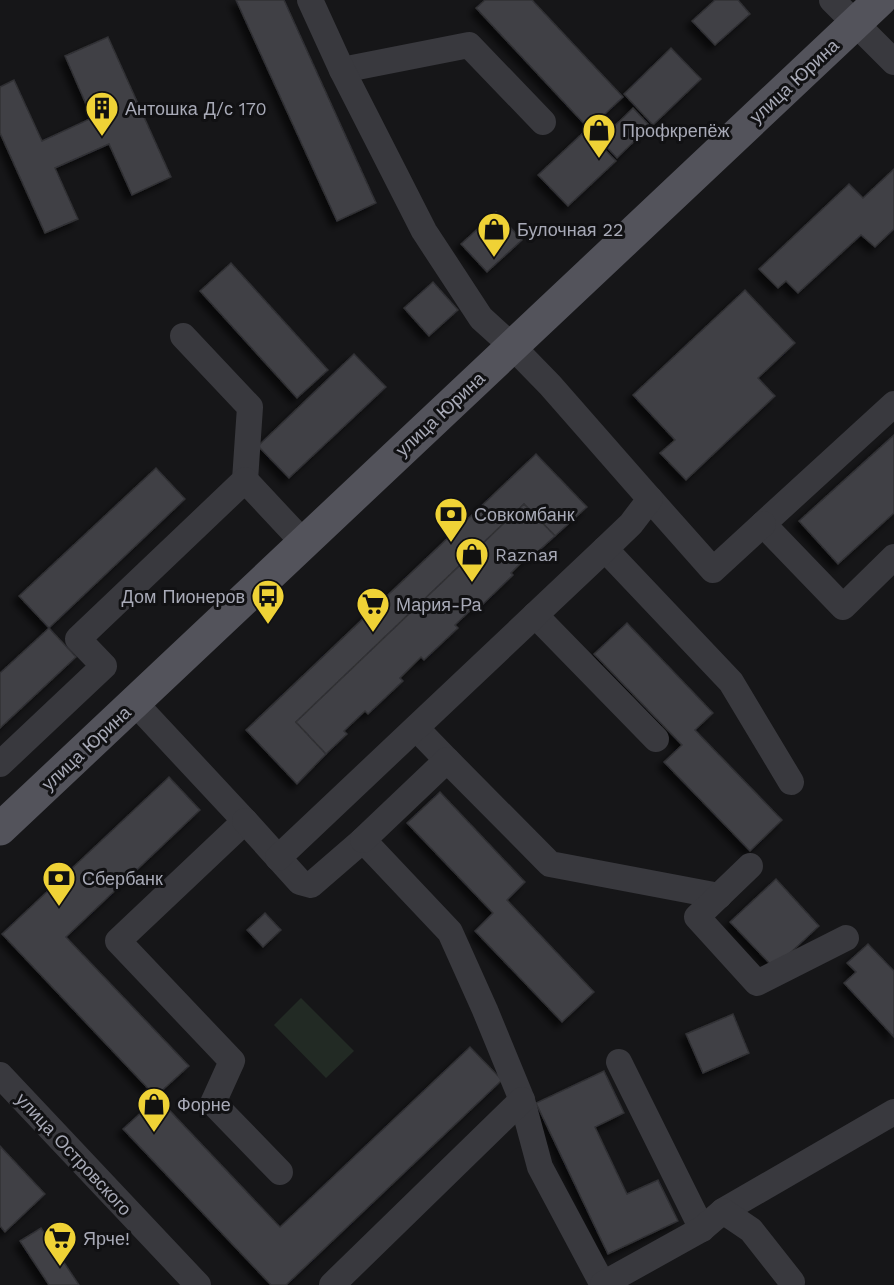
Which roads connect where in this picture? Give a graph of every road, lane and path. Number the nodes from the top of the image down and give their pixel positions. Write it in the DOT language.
graph roads {
  1 [pos="310,0"];
  2 [pos="832,0"];
  3 [pos="880,0"];
  4 [pos="856,23"];
  5 [pos="894,62"];
  6 [pos="342,70"];
  7 [pos="543,122"];
  8 [pos="183,336"];
  9 [pos="512,346"];
  10 [pos="894,404"];
  11 [pos="244,480"];
  12 [pos="650,499"];
  13 [pos="763,524"];
  14 [pos="303,542"];
  15 [pos="605,549"];
  16 [pos="894,557"];
  17 [pos="535,615"];
  18 [pos="134,702"];
  19 [pos="416,728"];
  20 [pos="656,739"];
  21 [pos="447,760"];
  22 [pos="0,764"];
  23 [pos="791,782"];
  24 [pos="245,822"];
  25 [pos="0,829"];
  26 [pos="363,840"];
  27 [pos="278,858"];
  28 [pos="750,866"];
  29 [pos="719,896"];
  30 [pos="846,938"];
  31 [pos="619,1062"];
  32 [pos="0,1075"];
  33 [pos="522,1100"];
  34 [pos="894,1112"];
  35 [pos="280,1172"];
  36 [pos="723,1211"];
  37 [pos="702,1229"];
  38 [pos="792,1282"];
  39 [pos="198,1285"];
  40 [pos="332,1285"];
  41 [pos="603,1285"];
  1 -- 6 [label="street"];
  2 -- 4 [label="street"];
  3 -- 4 [label="main road, улица Юрина"];
  4 -- 5 [label="street"];
  4 -- 9 [label="main road, улица Юрина"];
  6 -- 7 [label="street"];
  6 -- 9 [label="street"];
  8 -- 11 [label="street"];
  9 -- 12 [label="street"];
  9 -- 14 [label="main road, улица Юрина"];
  10 -- 13 [label="street"];
  11 -- 14 [label="street"];
  11 -- 22 [label="street"];
  12 -- 13 [label="street"];
  12 -- 15 [label="street"];
  13 -- 16 [label="street"];
  14 -- 18 [label="main road, улица Юрина"];
  15 -- 17 [label="street"];
  15 -- 23 [label="street"];
  17 -- 19 [label="street"];
  17 -- 20 [label="street"];
  18 -- 24 [label="street"];
  18 -- 25 [label="main road, улица Юрина"];
  19 -- 21 [label="street"];
  19 -- 27 [label="street"];
  21 -- 26 [label="street"];
  21 -- 29 [label="street"];
  24 -- 27 [label="street"];
  24 -- 35 [label="street"];
  26 -- 27 [label="street"];
  26 -- 33 [label="street"];
  28 -- 29 [label="street"];
  29 -- 30 [label="street"];
  31 -- 37 [label="street"];
  32 -- 39 [label="street, улица Островского"];
  33 -- 40 [label="street"];
  33 -- 41 [label="street"];
  34 -- 36 [label="street"];
  36 -- 37 [label="street"];
  36 -- 38 [label="street"];
  37 -- 41 [label="street"];
}
